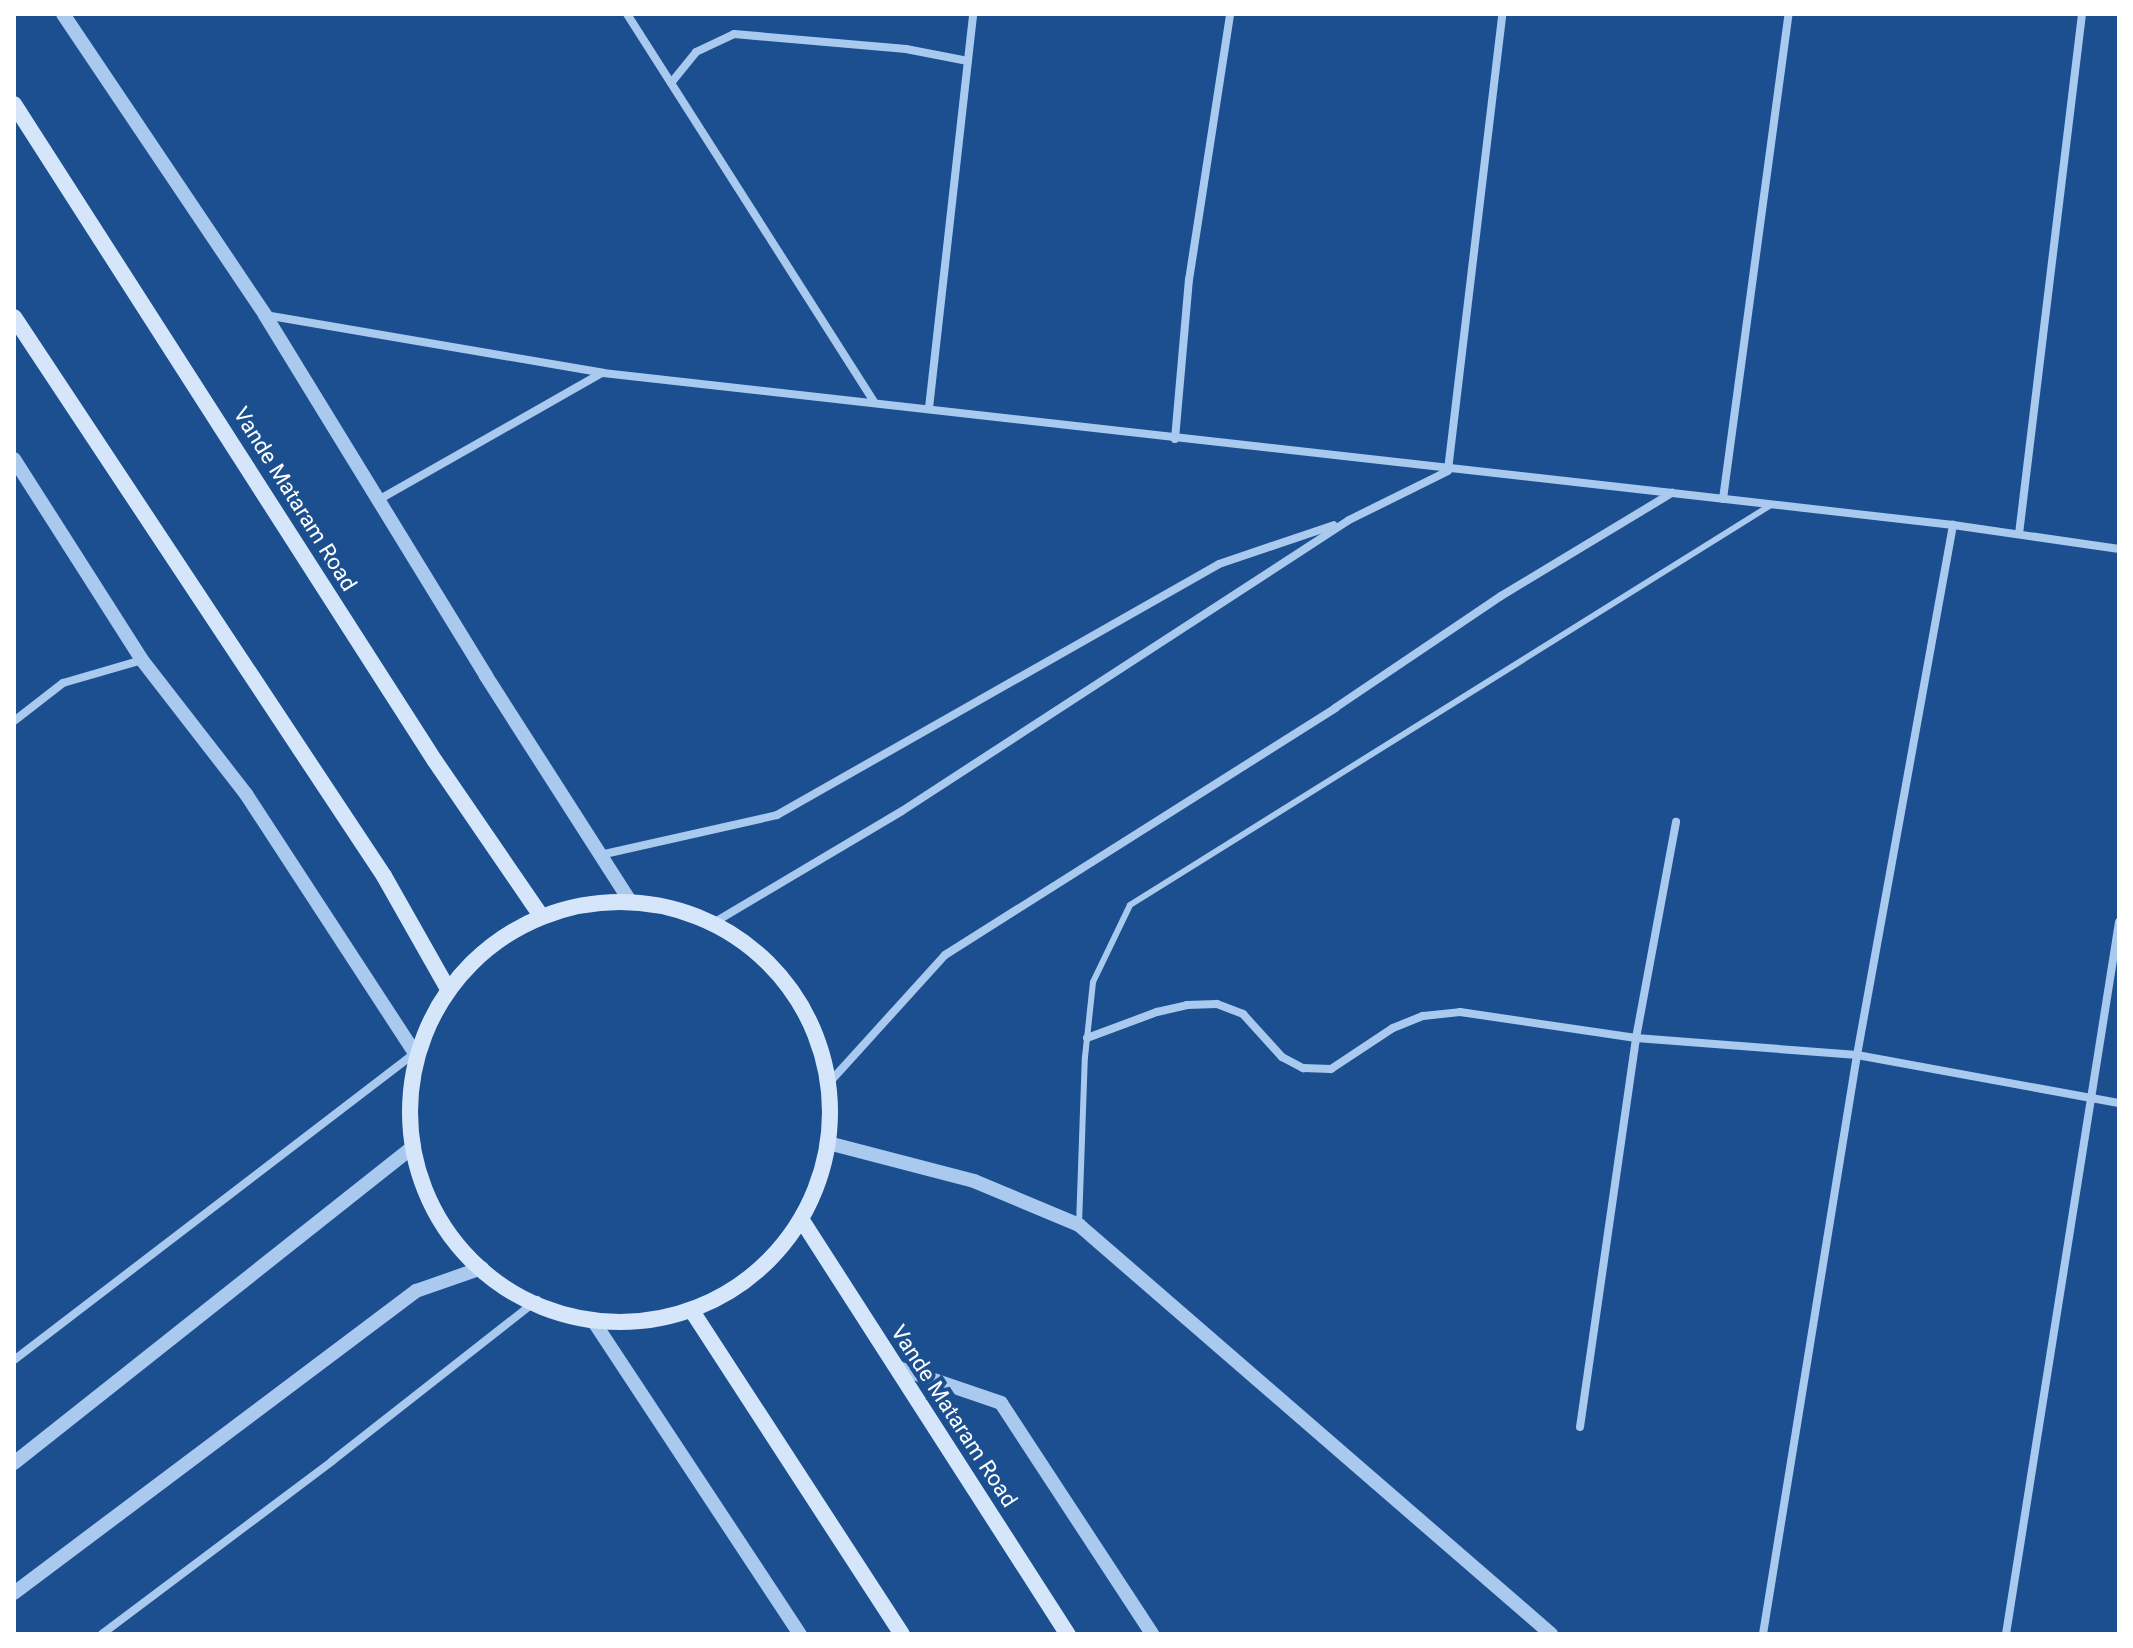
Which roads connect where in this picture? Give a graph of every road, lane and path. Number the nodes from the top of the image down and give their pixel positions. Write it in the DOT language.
graph roads {
  1 [pos="63,14"];
  2 [pos="627,14"];
  3 [pos="973,14"];
  4 [pos="1230,14"];
  5 [pos="1502,14"];
  6 [pos="1789,14"];
  7 [pos="2082,14"];
  8 [pos="968,61"];
  9 [pos="671,83"];
  10 [pos="14,104"];
  11 [pos="265,315"];
  12 [pos="14,317"];
  13 [pos="603,373"];
  14 [pos="874,401"];
  15 [pos="929,408"];
  16 [pos="1175,439"];
  17 [pos="14,459"];
  18 [pos="1448,470"];
  19 [pos="1672,493"];
  20 [pos="380,499"];
  21 [pos="1723,499"];
  22 [pos="1771,505"];
  23 [pos="1349,520"];
  24 [pos="1953,525"];
  25 [pos="2019,534"];
  26 [pos="2119,549"];
  27 [pos="142,660"];
  28 [pos="14,721"];
  29 [pos="1676,822"];
  30 [pos="600,855"];
  31 [pos="629,900"];
  32 [pos="541,916"];
  33 [pos="715,922"];
  34 [pos="2119,922"];
  35 [pos="448,989"];
  36 [pos="1087,1038"];
  37 [pos="1636,1038"];
  38 [pos="415,1053"];
  39 [pos="1857,1055"];
  40 [pos="828,1084"];
  41 [pos="2090,1098"];
  42 [pos="2119,1103"];
  43 [pos="832,1144"];
  44 [pos="414,1146"];
  45 [pos="803,1222"];
  46 [pos="1079,1225"];
  47 [pos="482,1268"];
  48 [pos="537,1300"];
  49 [pos="692,1311"];
  50 [pos="594,1322"];
  51 [pos="14,1360"];
  52 [pos="896,1367"];
  53 [pos="1580,1427"];
  54 [pos="14,1463"];
  55 [pos="14,1593"];
  56 [pos="102,1634"];
  57 [pos="800,1634"];
  58 [pos="902,1634"];
  59 [pos="1068,1634"];
  60 [pos="1152,1634"];
  61 [pos="1551,1634"];
  62 [pos="1763,1634"];
  63 [pos="2006,1634"];
  1 -- 11 [label="street"];
  2 -- 9 [label="street"];
  3 -- 8 [label="street"];
  4 -- 16 [label="street"];
  5 -- 18 [label="street"];
  6 -- 21 [label="street"];
  7 -- 25 [label="street"];
  8 -- 9 [label="street"];
  8 -- 15 [label="street"];
  9 -- 14 [label="street"];
  10 -- 32 [label="main road, Vande Mataram Road"];
  11 -- 13 [label="street"];
  11 -- 20 [label="street"];
  12 -- 35 [label="main road"];
  13 -- 14 [label="street"];
  13 -- 20 [label="street"];
  14 -- 15 [label="street"];
  15 -- 16 [label="street"];
  16 -- 18 [label="street"];
  17 -- 27 [label="street"];
  18 -- 19 [label="street"];
  18 -- 23 [label="street"];
  19 -- 21 [label="street"];
  19 -- 40 [label="street"];
  20 -- 30 [label="street"];
  21 -- 22 [label="street"];
  22 -- 24 [label="street"];
  22 -- 36 [label="lane"];
  23 -- 30 [label="street"];
  23 -- 33 [label="street"];
  24 -- 25 [label="street"];
  24 -- 39 [label="street"];
  25 -- 26 [label="street"];
  27 -- 28 [label="street"];
  27 -- 38 [label="street"];
  29 -- 37 [label="street"];
  30 -- 31 [label="street"];
  31 -- 32 [label="main road"];
  31 -- 33 [label="main road"];
  32 -- 35 [label="main road"];
  33 -- 40 [label="main road"];
  34 -- 41 [label="street"];
  35 -- 38 [label="main road"];
  36 -- 37 [label="street"];
  36 -- 46 [label="lane"];
  37 -- 39 [label="street"];
  37 -- 53 [label="street"];
  38 -- 44 [label="main road"];
  38 -- 51 [label="street"];
  39 -- 41 [label="street"];
  39 -- 62 [label="street"];
  40 -- 43 [label="main road"];
  41 -- 42 [label="street"];
  41 -- 63 [label="street"];
  43 -- 45 [label="main road"];
  43 -- 46 [label="street"];
  44 -- 47 [label="main road"];
  44 -- 54 [label="street"];
  45 -- 49 [label="main road"];
  45 -- 52 [label="main road, Vande Mataram Road"];
  46 -- 61 [label="street"];
  47 -- 48 [label="main road"];
  47 -- 55 [label="street"];
  48 -- 50 [label="main road"];
  48 -- 56 [label="street"];
  49 -- 50 [label="main road"];
  49 -- 58 [label="main road"];
  50 -- 57 [label="street"];
  52 -- 59 [label="main road, Vande Mataram Road"];
  52 -- 60 [label="street"];
}
